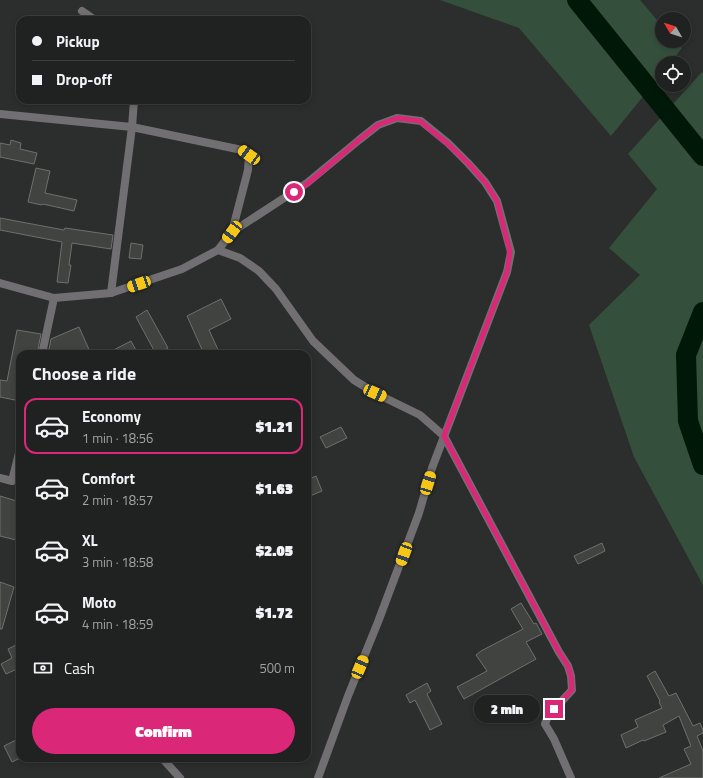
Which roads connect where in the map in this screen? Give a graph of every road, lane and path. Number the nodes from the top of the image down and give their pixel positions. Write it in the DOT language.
graph roads {
  1 [pos="82,11"];
  2 [pos="89,16"];
  3 [pos="134,104"];
  4 [pos="0,114"];
  5 [pos="132,127"];
  6 [pos="232,232"];
  7 [pos="218,250"];
  8 [pos="0,283"];
  9 [pos="111,293"];
  10 [pos="54,298"];
  11 [pos="43,350"];
  12 [pos="444,436"];
  13 [pos="16,465"];
  14 [pos="0,478"];
  15 [pos="166,762"];
  16 [pos="180,778"];
  17 [pos="318,778"];
  18 [pos="571,778"];
  1 -- 2 [label="street"];
  3 -- 5 [label="street"];
  4 -- 5 [label="street"];
  5 -- 6 [label="street"];
  5 -- 9 [label="street"];
  6 -- 7 [label="street"];
  6 -- 12 [label="street"];
  7 -- 9 [label="street"];
  7 -- 12 [label="street"];
  8 -- 10 [label="street"];
  9 -- 10 [label="street"];
  10 -- 11 [label="street"];
  12 -- 17 [label="street"];
  12 -- 18 [label="street"];
  13 -- 14 [label="street"];
  15 -- 16 [label="street"];
}
